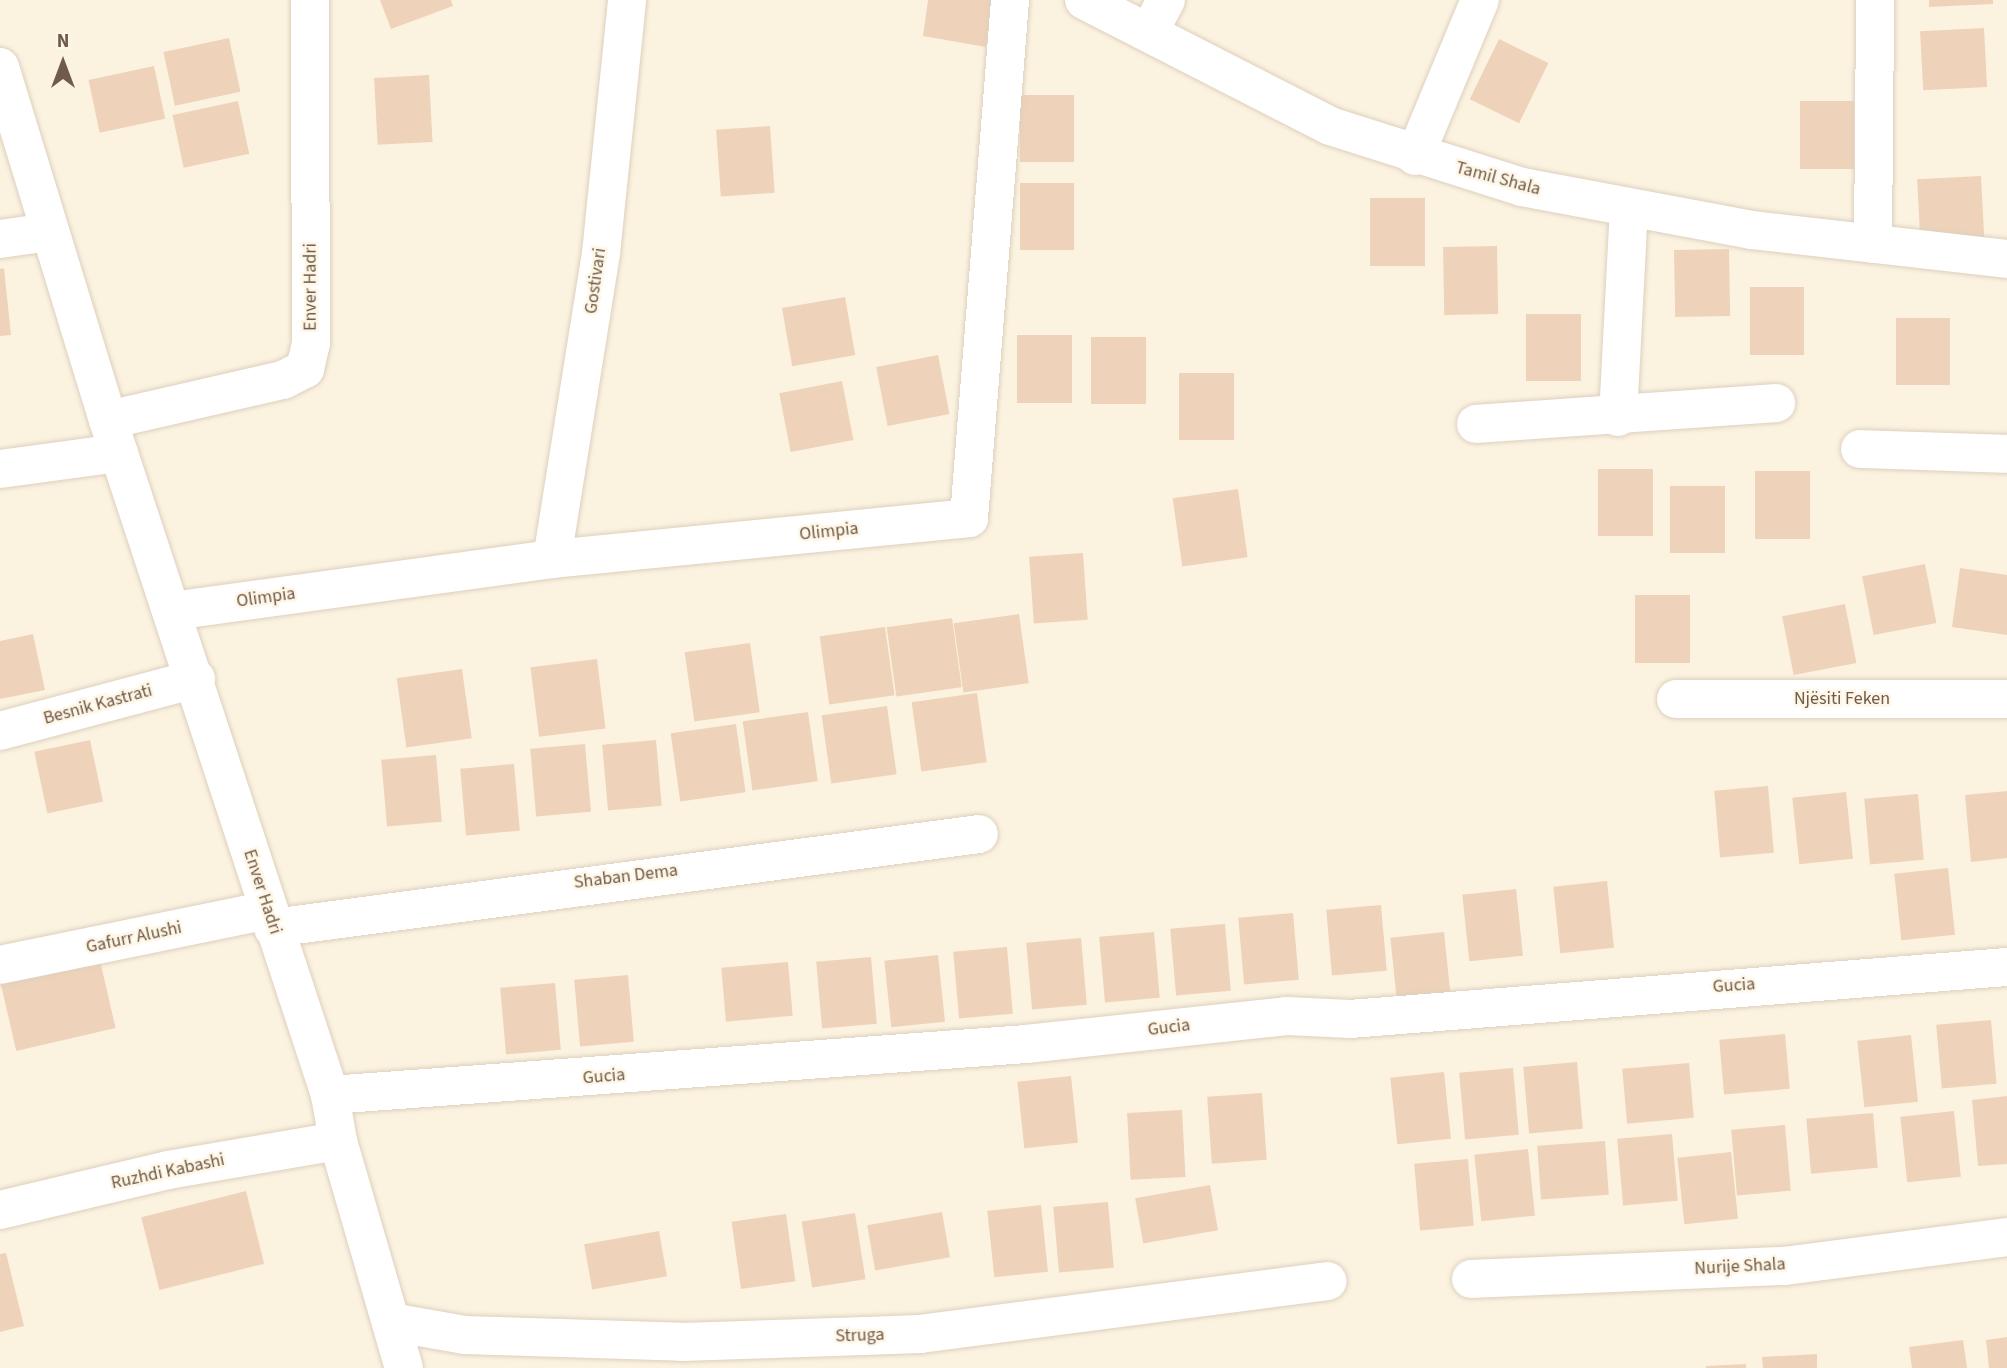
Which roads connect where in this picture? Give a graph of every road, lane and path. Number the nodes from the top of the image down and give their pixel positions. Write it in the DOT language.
graph roads {
  1 [pos="310,0"];
  2 [pos="627,0"];
  3 [pos="1010,0"];
  4 [pos="1084,0"];
  5 [pos="1480,0"];
  6 [pos="1875,0"];
  7 [pos="1158,16"];
  8 [pos="0,67"];
  9 [pos="1415,156"];
  10 [pos="1629,210"];
  11 [pos="49,232"];
  12 [pos="0,239"];
  13 [pos="1873,244"];
  14 [pos="2007,260"];
  15 [pos="1776,403"];
  16 [pos="1618,417"];
  17 [pos="1476,424"];
  18 [pos="114,437"];
  19 [pos="1860,449"];
  20 [pos="2007,454"];
  21 [pos="0,469"];
  22 [pos="552,559"];
  23 [pos="172,611"];
  24 [pos="197,679"];
  25 [pos="1676,699"];
  26 [pos="2007,699"];
  27 [pos="0,732"];
  28 [pos="979,834"];
  29 [pos="270,919"];
  30 [pos="0,965"];
  31 [pos="2007,967"];
  32 [pos="330,1095"];
  33 [pos="338,1141"];
  34 [pos="0,1210"];
  35 [pos="2007,1237"];
  36 [pos="1471,1279"];
  37 [pos="1328,1280"];
  38 [pos="391,1322"];
  39 [pos="404,1368"];
  1 -- 18 [label="street, Enver Hadri"];
  2 -- 22 [label="street, Gostivari"];
  3 -- 22 [label="street, Olimpia"];
  4 -- 7 [label="street, Tamil Shala"];
  5 -- 9 [label="street"];
  6 -- 13 [label="street"];
  7 -- 9 [label="street, Tamil Shala"];
  8 -- 11 [label="street, Enver Hadri"];
  9 -- 10 [label="street, Tamil Shala"];
  10 -- 13 [label="street, Tamil Shala"];
  10 -- 16 [label="street"];
  11 -- 12 [label="street"];
  11 -- 18 [label="street, Enver Hadri"];
  13 -- 14 [label="street, Tamil Shala"];
  15 -- 16 [label="street"];
  16 -- 17 [label="street"];
  18 -- 21 [label="street"];
  18 -- 23 [label="street, Enver Hadri"];
  19 -- 20 [label="street"];
  22 -- 23 [label="street, Olimpia"];
  23 -- 24 [label="street, Enver Hadri"];
  24 -- 27 [label="street, Besnik Kastrati"];
  24 -- 29 [label="street, Enver Hadri"];
  25 -- 26 [label="street, Njësiti Feken"];
  28 -- 29 [label="street, Shaban Dema"];
  29 -- 30 [label="street, Gafurr Alushi"];
  29 -- 32 [label="street, Enver Hadri"];
  31 -- 32 [label="street, Gucia"];
  32 -- 33 [label="street, Enver Hadri"];
  33 -- 34 [label="street, Ruzhdi Kabashi"];
  33 -- 38 [label="street, Enver Hadri"];
  35 -- 36 [label="street, Nurije Shala"];
  37 -- 38 [label="street, Struga"];
  38 -- 39 [label="street, Enver Hadri"];
}
